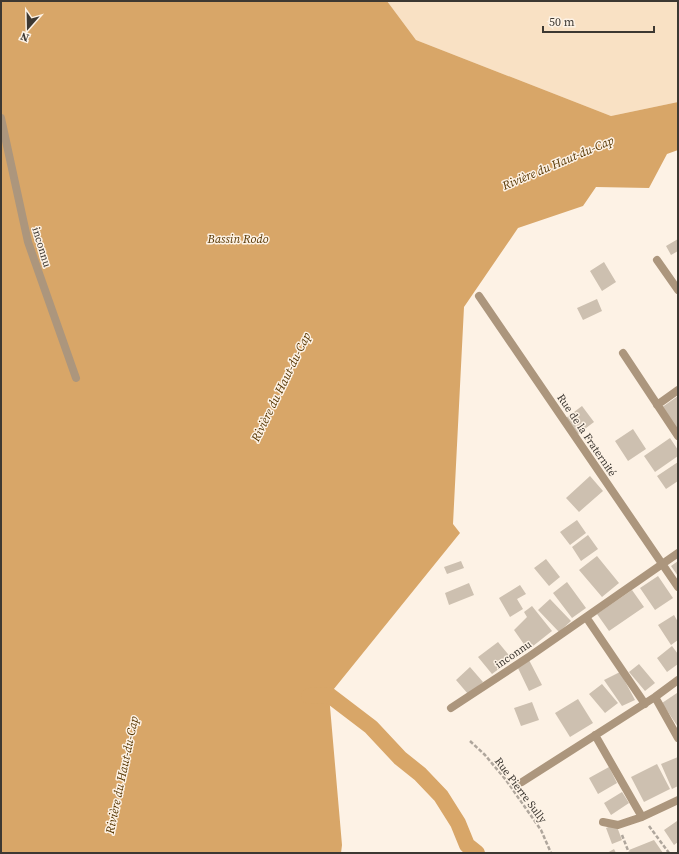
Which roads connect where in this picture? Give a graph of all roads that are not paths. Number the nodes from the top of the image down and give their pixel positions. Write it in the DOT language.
graph roads {
  1 [pos="1,118"];
  2 [pos="657,260"];
  3 [pos="678,290"];
  4 [pos="479,296"];
  5 [pos="623,353"];
  6 [pos="76,378"];
  7 [pos="678,390"];
  8 [pos="657,404"];
  9 [pos="678,436"];
  10 [pos="678,553"];
  11 [pos="663,565"];
  12 [pos="678,587"];
  13 [pos="586,617"];
  14 [pos="678,680"];
  15 [pos="655,697"];
  16 [pos="645,704"];
  17 [pos="451,708"];
  18 [pos="595,735"];
  19 [pos="678,738"];
  20 [pos="522,782"];
  21 [pos="678,800"];
  22 [pos="642,817"];
  23 [pos="603,822"];
  1 -- 6 [label="street, inconnu"];
  2 -- 3 [label="street"];
  4 -- 11 [label="street, Rue de la Fraternité"];
  5 -- 8 [label="street"];
  7 -- 8 [label="street"];
  8 -- 9 [label="street"];
  10 -- 11 [label="street, inconnu"];
  11 -- 12 [label="street, Rue de la Fraternité"];
  11 -- 13 [label="street, inconnu"];
  13 -- 16 [label="street"];
  13 -- 17 [label="street, inconnu"];
  14 -- 15 [label="street"];
  15 -- 16 [label="street"];
  15 -- 19 [label="street"];
  16 -- 18 [label="street"];
  18 -- 20 [label="street"];
  18 -- 22 [label="street"];
  21 -- 22 [label="street"];
  22 -- 23 [label="street"];
}
